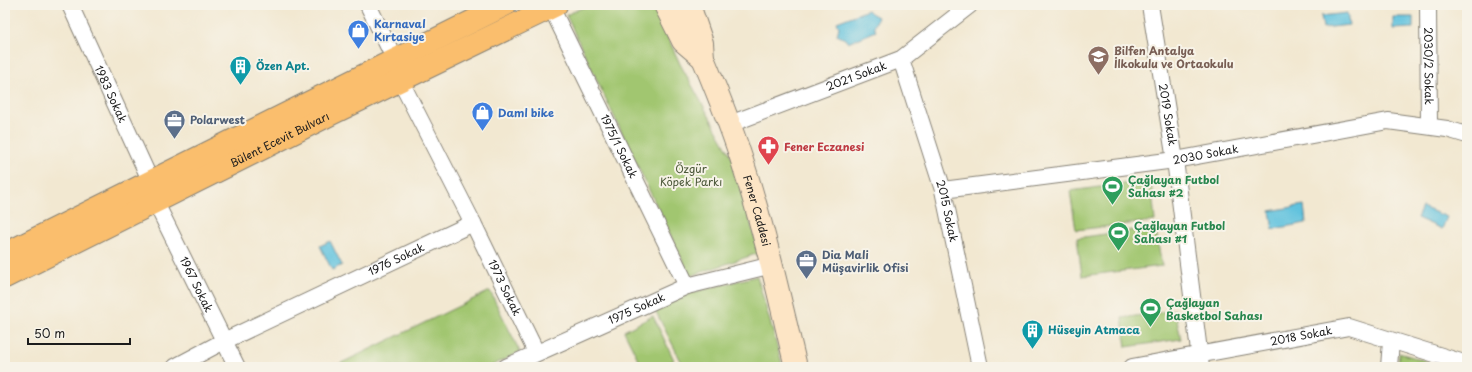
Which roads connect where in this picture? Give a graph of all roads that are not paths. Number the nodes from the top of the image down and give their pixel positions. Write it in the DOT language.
graph roads {
  1 [pos="70,5"];
  2 [pos="368,5"];
  3 [pos="505,5"];
  4 [pos="665,5"];
  5 [pos="689,5"];
  6 [pos="970,5"];
  7 [pos="1150,5"];
  8 [pos="1428,5"];
  9 [pos="553,6"];
  10 [pos="703,58"];
  11 [pos="901,59"];
  12 [pos="397,70"];
  13 [pos="730,124"];
  14 [pos="1429,126"];
  15 [pos="1467,135"];
  16 [pos="1175,160"];
  17 [pos="943,190"];
  18 [pos="153,192"];
  19 [pos="473,223"];
  20 [pos="5,254"];
  21 [pos="772,265"];
  22 [pos="5,277"];
  23 [pos="687,286"];
  24 [pos="224,341"];
  25 [pos="1391,341"];
  26 [pos="536,352"];
  27 [pos="1200,362"];
  28 [pos="1467,364"];
  29 [pos="175,367"];
  30 [pos="237,367"];
  31 [pos="506,367"];
  32 [pos="796,367"];
  33 [pos="980,367"];
  34 [pos="1132,367"];
  35 [pos="1389,367"];
  1 -- 18 [label="street, 1983 Sokak"];
  2 -- 12 [label="street"];
  3 -- 12 [label="main road, Bülent Ecevit Bulvarı"];
  4 -- 10 [label="street, Fener Caddesi"];
  5 -- 10 [label="street, Fener Caddesi"];
  6 -- 11 [label="street, 2021 Sokak"];
  7 -- 16 [label="street, 2019 Sokak"];
  8 -- 14 [label="street, 2030/2 Sokak"];
  9 -- 12 [label="main road, Bülent Ecevit Bulvarı"];
  9 -- 23 [label="street, 1975/1 Sokak"];
  10 -- 13 [label="street, Fener Caddesi"];
  11 -- 13 [label="street, 2021 Sokak"];
  11 -- 17 [label="street, 2015 Sokak"];
  12 -- 18 [label="main road, Bülent Ecevit Bulvarı"];
  12 -- 19 [label="street"];
  13 -- 21 [label="street, Fener Caddesi"];
  14 -- 15 [label="street, 2030 Sokak"];
  14 -- 16 [label="street, 2030 Sokak"];
  16 -- 17 [label="street, 2030 Sokak"];
  16 -- 27 [label="street, 2019 Sokak"];
  17 -- 33 [label="street, 2015 Sokak"];
  18 -- 20 [label="main road, Bülent Ecevit Bulvarı"];
  18 -- 22 [label="main road, Bülent Ecevit Bulvarı"];
  18 -- 24 [label="street, 1967 Sokak"];
  19 -- 24 [label="street, 1976 Sokak"];
  19 -- 26 [label="street, 1973 Sokak"];
  21 -- 23 [label="street, 1975 Sokak"];
  21 -- 32 [label="street, Fener Caddesi"];
  23 -- 26 [label="street, 1975 Sokak"];
  24 -- 29 [label="street, 1976 Sokak"];
  24 -- 30 [label="street, 1967 Sokak"];
  25 -- 27 [label="street, 2018 Sokak"];
  25 -- 28 [label="street, 2018 Sokak"];
  25 -- 35 [label="street"];
  26 -- 31 [label="street, 1975 Sokak"];
  27 -- 34 [label="street, 2018 Sokak"];
}
